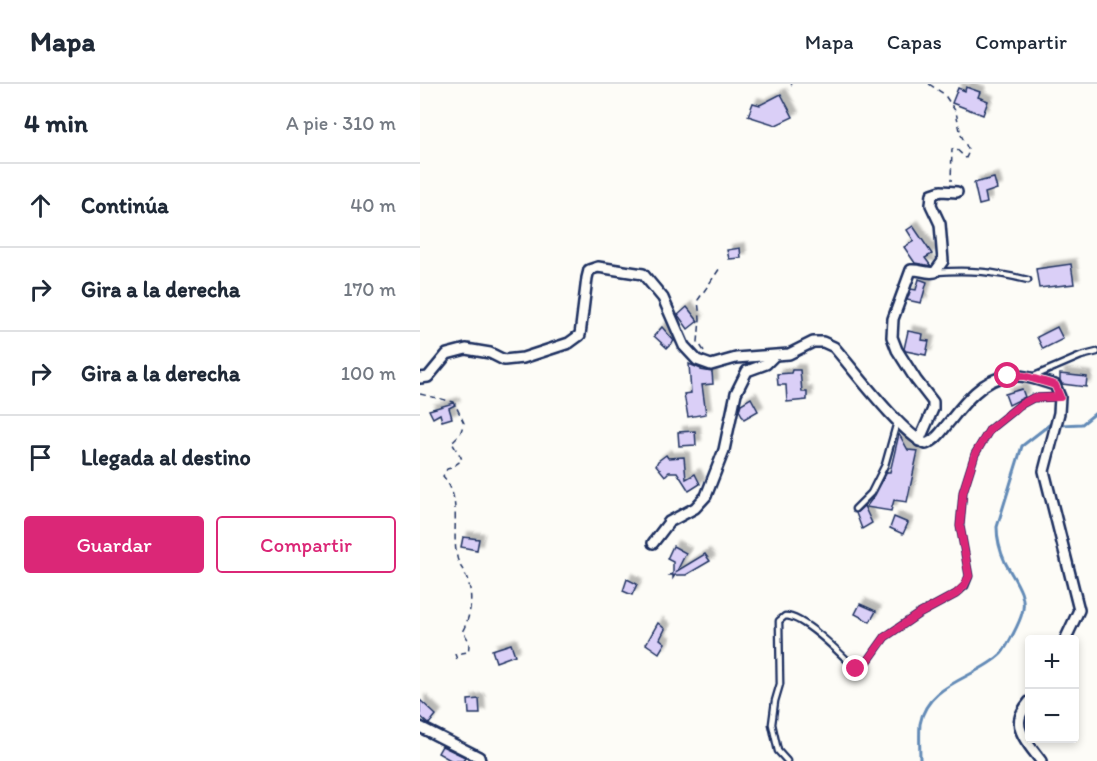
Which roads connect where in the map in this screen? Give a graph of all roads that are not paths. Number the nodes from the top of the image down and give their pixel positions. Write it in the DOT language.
graph roads {
  1 [pos="957,192"];
  2 [pos="935,272"];
  3 [pos="1028,280"];
  4 [pos="1097,352"];
  5 [pos="773,357"];
  6 [pos="420,378"];
  7 [pos="1029,378"];
  8 [pos="1060,397"];
  9 [pos="898,421"];
  10 [pos="919,441"];
  11 [pos="855,509"];
  12 [pos="653,543"];
  13 [pos="1067,635"];
  14 [pos="1025,708"];
  15 [pos="420,727"];
  16 [pos="1025,736"];
  17 [pos="1029,743"];
  18 [pos="480,761"];
  19 [pos="787,761"];
  20 [pos="1041,761"];
  1 -- 2 [label="street"];
  2 -- 3 [label="lane"];
  2 -- 10 [label="street"];
  4 -- 7 [label="lane"];
  5 -- 6 [label="street"];
  5 -- 9 [label="street"];
  5 -- 12 [label="street"];
  7 -- 8 [label="street"];
  7 -- 10 [label="street"];
  8 -- 13 [label="street"];
  8 -- 19 [label="lane"];
  9 -- 10 [label="street"];
  9 -- 11 [label="lane"];
  14 -- 16 [label="street"];
  15 -- 18 [label="street"];
  17 -- 20 [label="street"];
}
